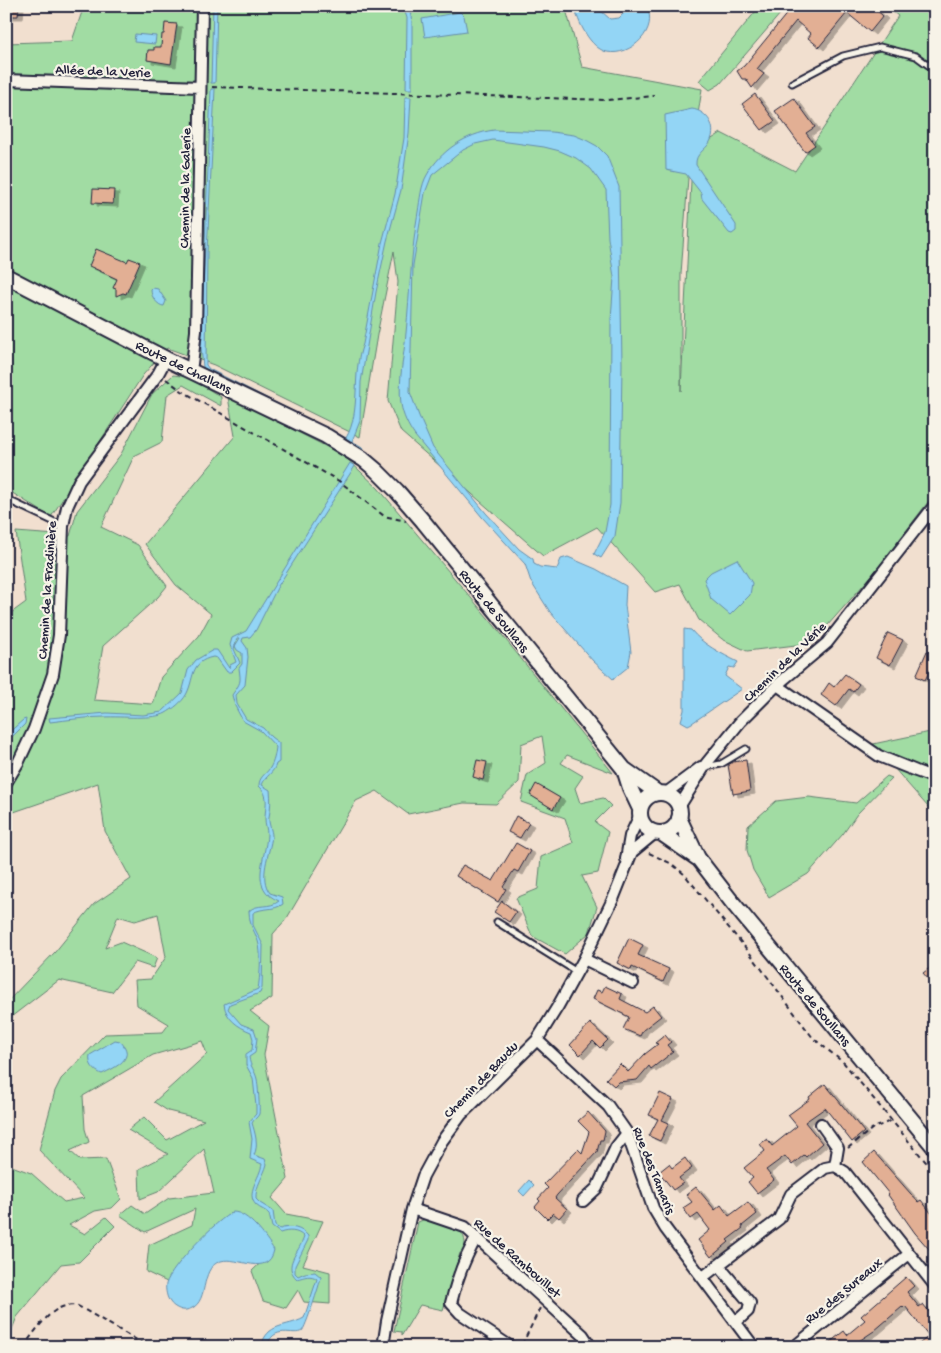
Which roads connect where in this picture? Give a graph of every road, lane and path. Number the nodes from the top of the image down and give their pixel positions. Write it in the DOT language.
graph roads {
  1 [pos="202,6"];
  2 [pos="935,70"];
  3 [pos="6,80"];
  4 [pos="792,83"];
  5 [pos="200,86"];
  6 [pos="654,96"];
  7 [pos="6,276"];
  8 [pos="166,359"];
  9 [pos="190,369"];
  10 [pos="158,374"];
  11 [pos="360,458"];
  12 [pos="6,499"];
  13 [pos="935,505"];
  14 [pos="406,521"];
  15 [pos="62,526"];
  16 [pos="777,685"];
  17 [pos="746,749"];
  18 [pos="705,765"];
  19 [pos="624,769"];
  20 [pos="935,778"];
  21 [pos="6,783"];
  22 [pos="662,793"];
  23 [pos="640,812"];
  24 [pos="679,813"];
  25 [pos="658,833"];
  26 [pos="641,844"];
  27 [pos="698,858"];
  28 [pos="623,873"];
  29 [pos="497,922"];
  30 [pos="584,959"];
  31 [pos="577,972"];
  32 [pos="633,983"];
  33 [pos="537,1040"];
  34 [pos="891,1120"];
  35 [pos="821,1124"];
  36 [pos="627,1133"];
  37 [pos="847,1148"];
  38 [pos="935,1148"];
  39 [pos="835,1166"];
  40 [pos="935,1173"];
  41 [pos="583,1201"];
  42 [pos="412,1209"];
  43 [pos="477,1237"];
  44 [pos="909,1254"];
  45 [pos="719,1266"];
  46 [pos="703,1277"];
  47 [pos="935,1286"];
  48 [pos="544,1300"];
  49 [pos="736,1322"];
  50 [pos="23,1347"];
  51 [pos="149,1347"];
  52 [pos="382,1347"];
  53 [pos="511,1347"];
  54 [pos="521,1347"];
  55 [pos="591,1347"];
  56 [pos="754,1347"];
  57 [pos="794,1347"];
  1 -- 5 [label="street, Chemin de la Galerie"];
  2 -- 4 [label="lane"];
  3 -- 5 [label="street, Allée de la Verie"];
  5 -- 6 [label="path"];
  5 -- 9 [label="street, Chemin de la Galerie"];
  7 -- 8 [label="main road, Route de Challans"];
  8 -- 9 [label="main road, Route de Challans"];
  8 -- 10 [label="street, Chemin de la Fradinière"];
  9 -- 11 [label="main road, Route de Challans"];
  10 -- 14 [label="path"];
  10 -- 15 [label="street, Chemin de la Fradinière"];
  11 -- 19 [label="main road, Route de Soullans"];
  12 -- 15 [label="lane"];
  13 -- 16 [label="street, Chemin de la Vérie"];
  15 -- 21 [label="street, Chemin de la Fradinière"];
  16 -- 18 [label="street, Chemin de la Vérie"];
  16 -- 20 [label="street"];
  17 -- 18 [label="lane"];
  18 -- 22 [label="street, Chemin de la Vérie"];
  18 -- 24 [label="street, Chemin de la Vérie"];
  19 -- 22 [label="main road, Route de Soullans"];
  19 -- 23 [label="main road, Route de Soullans"];
  22 -- 23 [label="main road"];
  22 -- 24 [label="main road"];
  23 -- 25 [label="main road"];
  23 -- 28 [label="street, Chemin de Baudu"];
  24 -- 25 [label="main road"];
  24 -- 27 [label="main road, Route de Soullans"];
  25 -- 26 [label="street, Chemin de Baudu"];
  25 -- 27 [label="main road, Route de Soullans"];
  26 -- 28 [label="street, Chemin de Baudu"];
  26 -- 34 [label="path"];
  27 -- 38 [label="main road, Route de Soullans"];
  28 -- 30 [label="street, Chemin de Baudu"];
  29 -- 31 [label="lane"];
  30 -- 31 [label="street, Chemin de Baudu"];
  30 -- 32 [label="street"];
  31 -- 33 [label="street, Chemin de Baudu"];
  33 -- 36 [label="street, Rue des Tamaris"];
  33 -- 42 [label="street, Chemin de Baudu"];
  34 -- 37 [label="path"];
  34 -- 40 [label="path"];
  35 -- 39 [label="street"];
  36 -- 41 [label="street"];
  36 -- 46 [label="street, Rue des Tamaris"];
  39 -- 44 [label="street"];
  39 -- 45 [label="street"];
  42 -- 43 [label="street, Rue de Rambouillet"];
  42 -- 52 [label="street, Chemin de Baudu"];
  43 -- 48 [label="street, Rue de Rambouillet"];
  43 -- 53 [label="street"];
  44 -- 47 [label="street"];
  44 -- 57 [label="street, Rue des Sureaux"];
  45 -- 46 [label="street"];
  45 -- 49 [label="street"];
  46 -- 49 [label="street, Rue des Tamaris"];
  48 -- 54 [label="path"];
  48 -- 55 [label="street, Rue de Rambouillet"];
  49 -- 56 [label="street, Rue des Tamaris"];
  50 -- 51 [label="path"];
}
